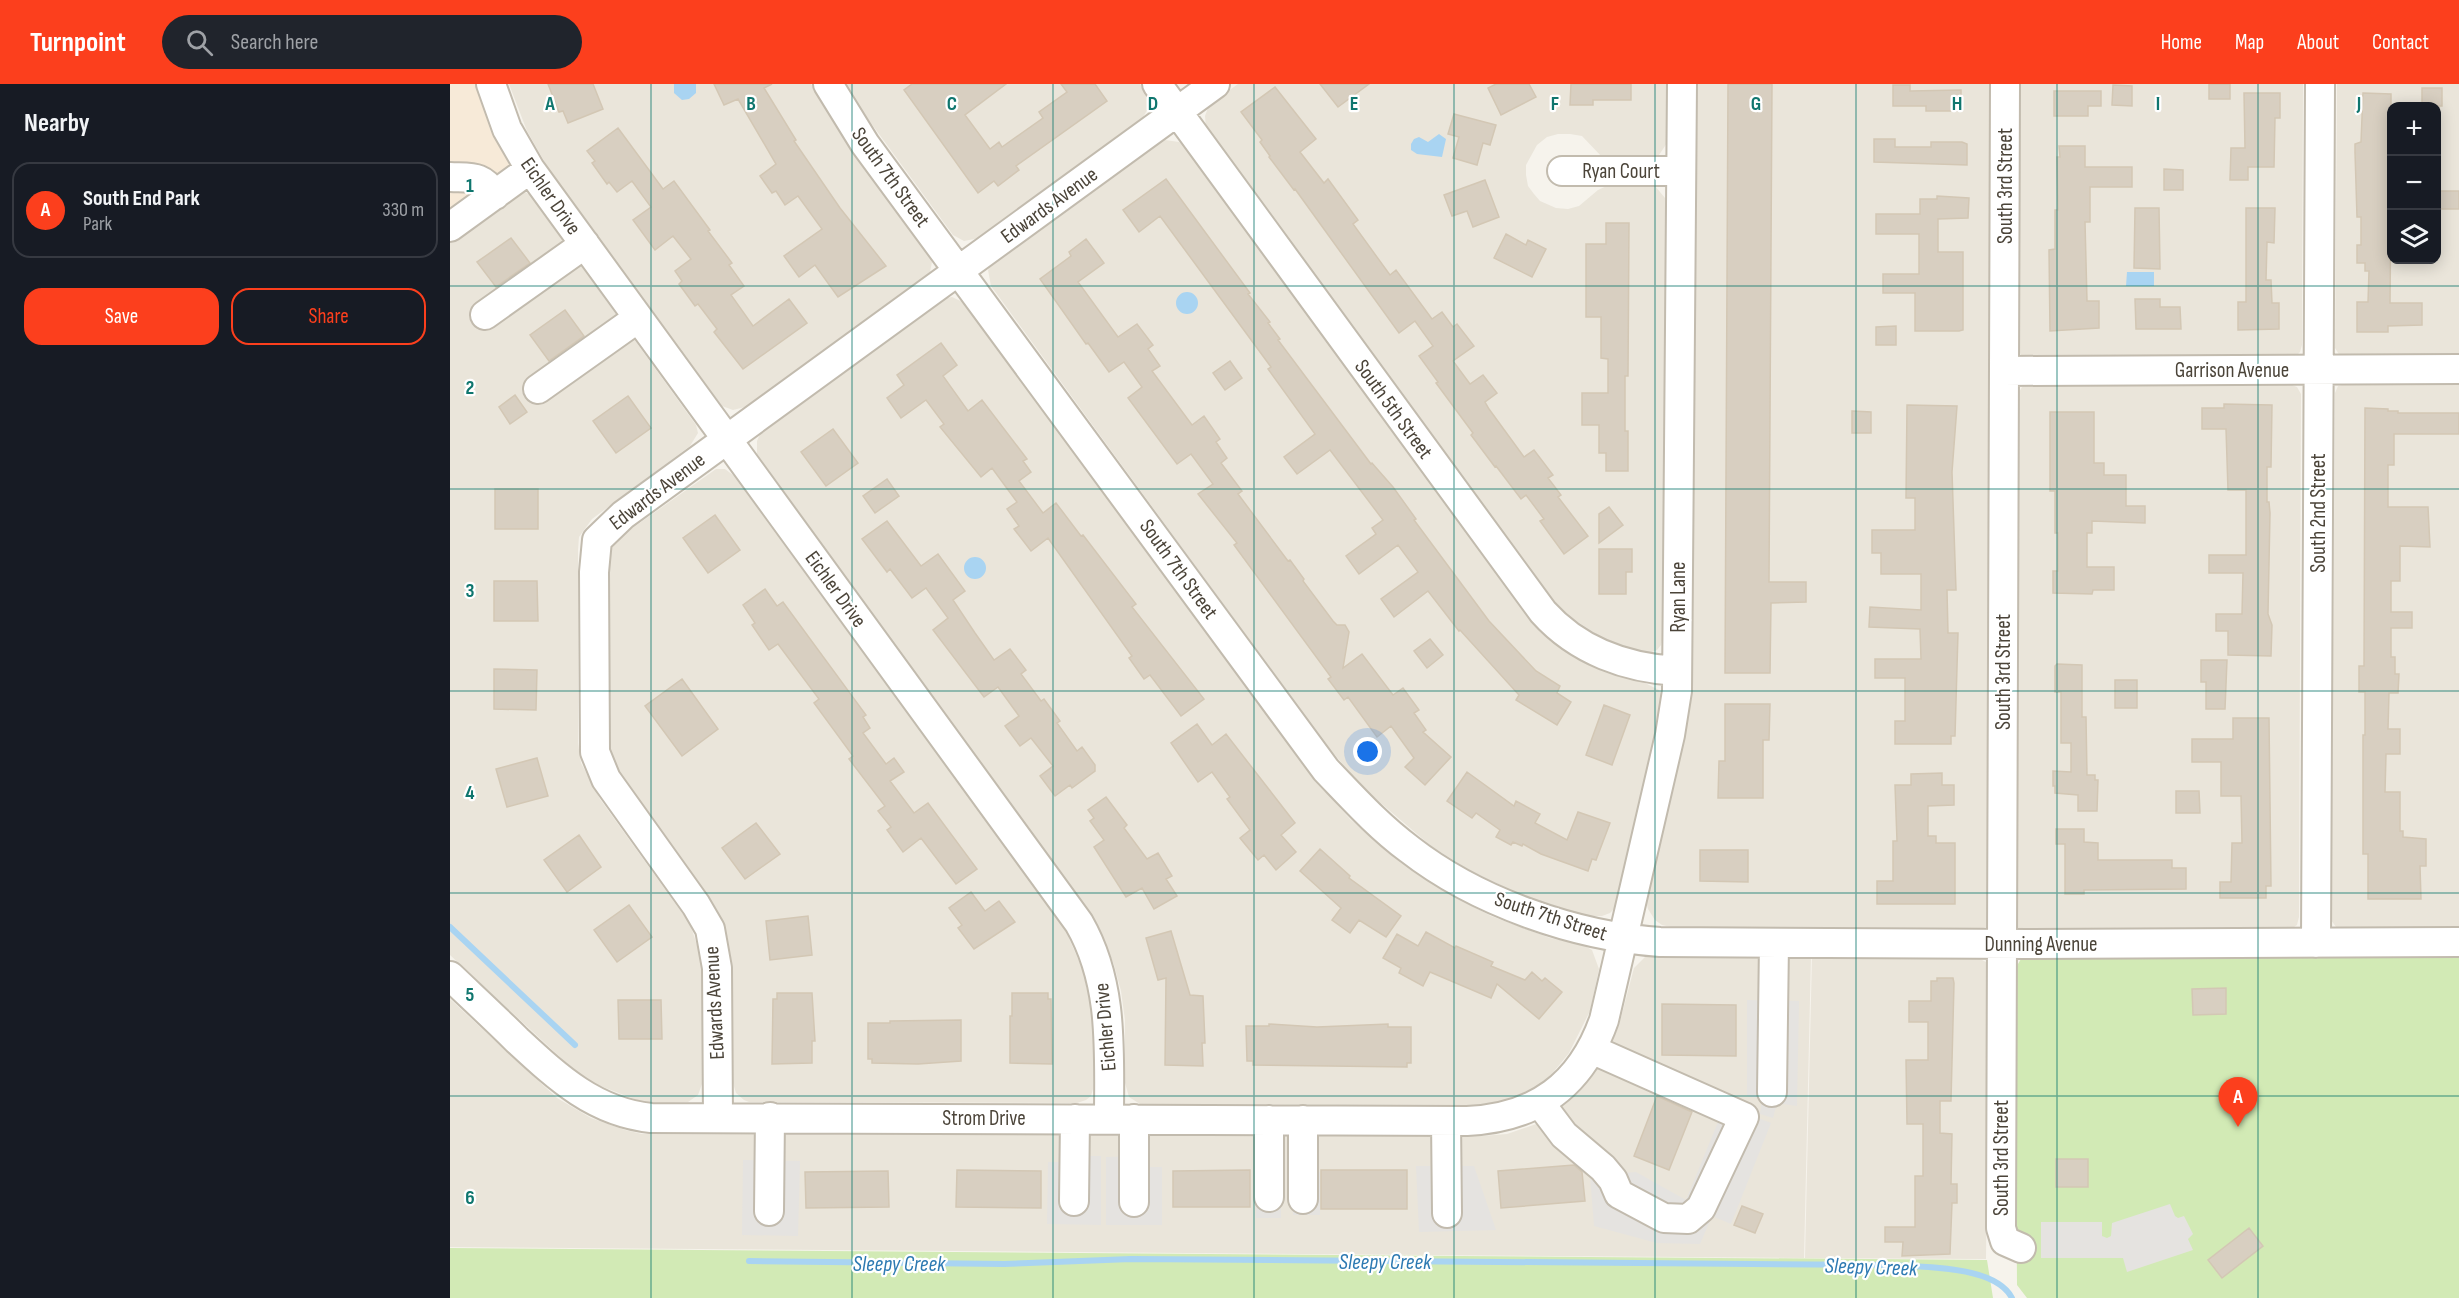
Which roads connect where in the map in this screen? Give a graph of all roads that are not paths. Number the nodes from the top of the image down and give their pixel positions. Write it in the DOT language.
graph roads {
  1 [pos="492,84"];
  2 [pos="828,84"];
  3 [pos="1157,84"];
  4 [pos="1215,84"];
  5 [pos="1682,84"];
  6 [pos="2005,84"];
  7 [pos="2320,84"];
  8 [pos="1178,111"];
  9 [pos="530,169"];
  10 [pos="1562,171"];
  11 [pos="1681,171"];
  12 [pos="450,177"];
  13 [pos="495,195"];
  14 [pos="450,227"];
  15 [pos="585,244"];
  16 [pos="960,270"];
  17 [pos="485,315"];
  18 [pos="639,318"];
  19 [pos="2459,369"];
  20 [pos="2318,370"];
  21 [pos="2004,371"];
  22 [pos="538,389"];
  23 [pos="726,439"];
  24 [pos="1677,671"];
  25 [pos="1624,938"];
  26 [pos="2459,942"];
  27 [pos="1774,943"];
  28 [pos="2316,943"];
  29 [pos="2002,944"];
  30 [pos="450,976"];
  31 [pos="1591,1049"];
  32 [pos="1772,1092"];
  33 [pos="1550,1095"];
  34 [pos="770,1116"];
  35 [pos="717,1117"];
  36 [pos="1075,1119"];
  37 [pos="1122,1119"];
  38 [pos="1269,1120"];
  39 [pos="1303,1120"];
  40 [pos="1446,1121"];
  41 [pos="1269,1197"];
  42 [pos="1303,1199"];
  43 [pos="1074,1200"];
  44 [pos="1134,1202"];
  45 [pos="769,1211"];
  46 [pos="1447,1213"];
  47 [pos="2021,1248"];
  1 -- 9 [label="street, Eichler Drive"];
  2 -- 16 [label="street, South 7th Street"];
  3 -- 8 [label="street, South 5th Street"];
  4 -- 8 [label="street, Edwards Avenue"];
  5 -- 11 [label="street, Ryan Lane"];
  6 -- 21 [label="street, South 3rd Street"];
  7 -- 20 [label="street, South 2nd Street"];
  8 -- 16 [label="street, Edwards Avenue"];
  8 -- 24 [label="street, South 5th Street"];
  9 -- 13 [label="street"];
  9 -- 15 [label="street, Eichler Drive"];
  10 -- 11 [label="street, Ryan Court"];
  11 -- 24 [label="street, Ryan Lane"];
  12 -- 13 [label="street"];
  13 -- 14 [label="street"];
  15 -- 17 [label="street"];
  15 -- 18 [label="street, Eichler Drive"];
  16 -- 23 [label="street, Edwards Avenue"];
  16 -- 25 [label="street, South 7th Street"];
  18 -- 22 [label="street"];
  18 -- 23 [label="street, Eichler Drive"];
  19 -- 20 [label="street, Garrison Avenue"];
  20 -- 21 [label="street, Garrison Avenue"];
  20 -- 28 [label="street, South 2nd Street"];
  21 -- 29 [label="street, South 3rd Street"];
  23 -- 35 [label="street, Edwards Avenue"];
  23 -- 37 [label="street, Eichler Drive"];
  24 -- 25 [label="street, Ryan Lane"];
  25 -- 27 [label="street, Dunning Avenue"];
  25 -- 31 [label="street, Ryan Lane"];
  26 -- 28 [label="street, Dunning Avenue"];
  27 -- 29 [label="street, Dunning Avenue"];
  27 -- 32 [label="street"];
  28 -- 29 [label="street, Dunning Avenue"];
  29 -- 47 [label="street, South 3rd Street"];
  30 -- 35 [label="street, Strom Drive"];
  31 -- 33 [label="street, Ryan Lane"];
  31 -- 33 [label="street"];
  33 -- 40 [label="street, Strom Drive"];
  34 -- 35 [label="street, Strom Drive"];
  34 -- 36 [label="street, Strom Drive"];
  34 -- 45 [label="street"];
  36 -- 37 [label="street, Strom Drive"];
  36 -- 43 [label="street"];
  37 -- 38 [label="street, Strom Drive"];
  37 -- 44 [label="street, Eichler Drive"];
  38 -- 39 [label="street, Strom Drive"];
  38 -- 41 [label="street"];
  39 -- 40 [label="street, Strom Drive"];
  39 -- 42 [label="street"];
  40 -- 46 [label="street"];
}
